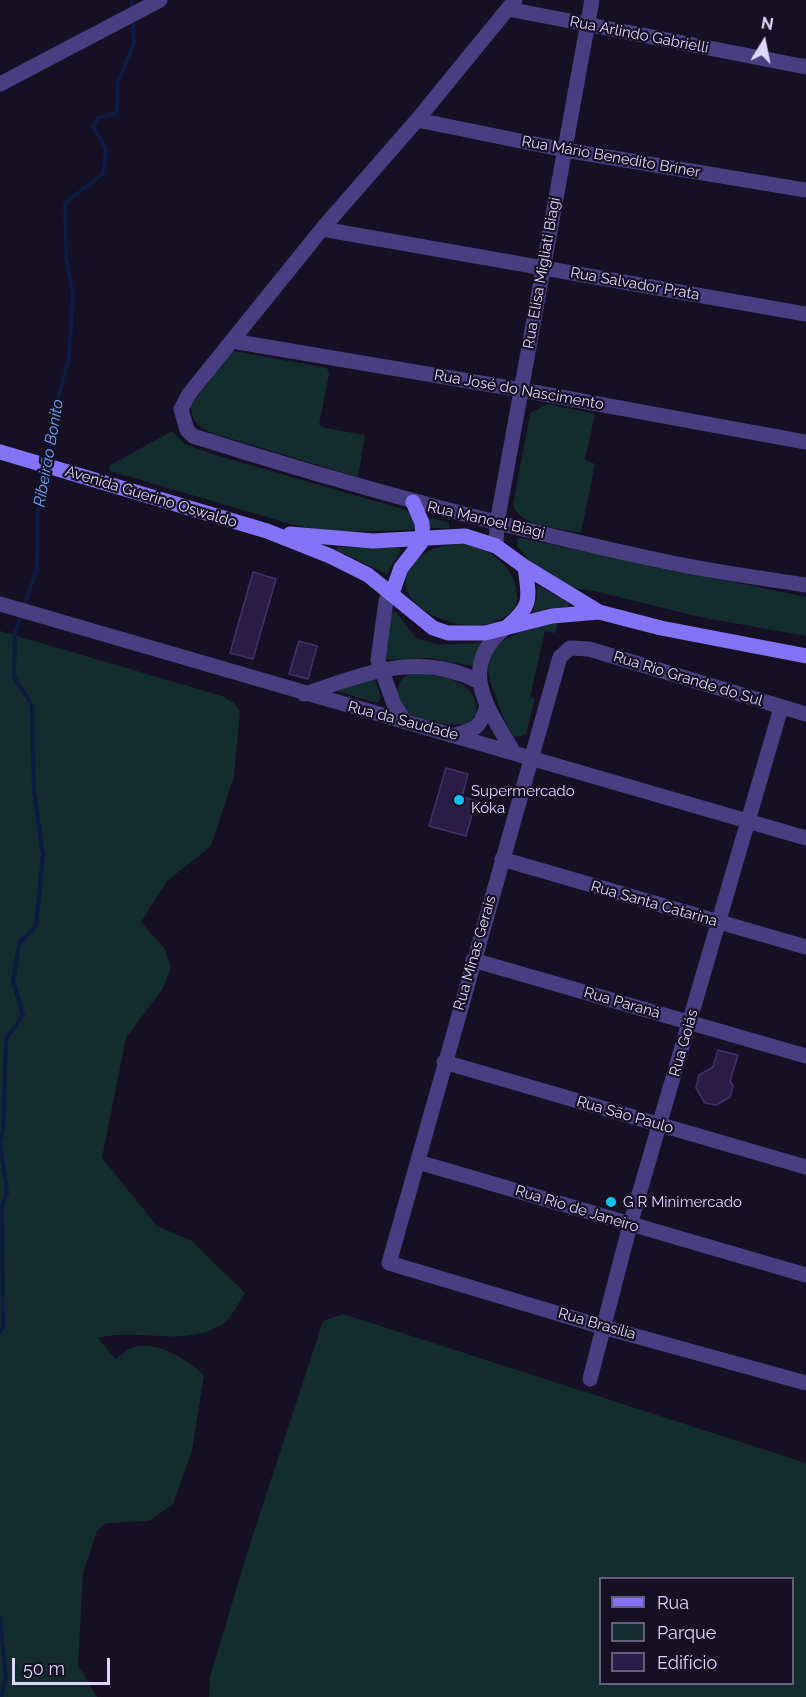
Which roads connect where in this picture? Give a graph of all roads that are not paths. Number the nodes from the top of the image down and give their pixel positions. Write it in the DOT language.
graph roads {
  1 [pos="592,0"];
  2 [pos="153,4"];
  3 [pos="511,4"];
  4 [pos="587,26"];
  5 [pos="806,67"];
  6 [pos="0,84"];
  7 [pos="417,120"];
  8 [pos="565,150"];
  9 [pos="806,190"];
  10 [pos="322,229"];
  11 [pos="542,268"];
  12 [pos="806,314"];
  13 [pos="232,341"];
  14 [pos="522,390"];
  15 [pos="806,442"];
  16 [pos="0,452"];
  17 [pos="413,502"];
  18 [pos="497,523"];
  19 [pos="267,531"];
  20 [pos="423,540"];
  21 [pos="496,546"];
  22 [pos="525,567"];
  23 [pos="806,585"];
  24 [pos="392,593"];
  25 [pos="0,604"];
  26 [pos="599,612"];
  27 [pos="503,630"];
  28 [pos="570,648"];
  29 [pos="806,656"];
  30 [pos="380,670"];
  31 [pos="478,681"];
  32 [pos="303,694"];
  33 [pos="487,706"];
  34 [pos="781,708"];
  35 [pos="806,714"];
  36 [pos="405,722"];
  37 [pos="454,735"];
  38 [pos="514,753"];
  39 [pos="530,758"];
  40 [pos="749,822"];
  41 [pos="806,838"];
  42 [pos="502,859"];
  43 [pos="718,923"];
  44 [pos="806,947"];
  45 [pos="473,960"];
  46 [pos="690,1022"];
  47 [pos="806,1056"];
  48 [pos="444,1062"];
  49 [pos="659,1126"];
  50 [pos="418,1162"];
  51 [pos="806,1167"];
  52 [pos="630,1225"];
  53 [pos="389,1263"];
  54 [pos="806,1275"];
  55 [pos="603,1327"];
  56 [pos="590,1379"];
  57 [pos="806,1383"];
  1 -- 4 [label="street, Rua Elisa Migliati Biagi"];
  2 -- 6 [label="street"];
  3 -- 4 [label="street, Rua Arlindo Gabrielli"];
  3 -- 7 [label="street"];
  4 -- 5 [label="street, Rua Arlindo Gabrielli"];
  4 -- 8 [label="street, Rua Elisa Migliati Biagi"];
  7 -- 8 [label="street, Rua Mário Benedito Briner"];
  7 -- 10 [label="street"];
  8 -- 9 [label="street, Rua Mário Benedito Briner"];
  8 -- 11 [label="street, Rua Elisa Migliati Biagi"];
  10 -- 11 [label="street, Rua Salvador Prata"];
  10 -- 13 [label="street"];
  11 -- 12 [label="street, Rua Salvador Prata"];
  11 -- 14 [label="street, Rua Elisa Migliati Biagi"];
  13 -- 14 [label="street, Rua José do Nascimento"];
  13 -- 17 [label="street, Rua Manoel Biagi"];
  14 -- 15 [label="street, Rua José do Nascimento"];
  14 -- 18 [label="street, Rua Elisa Migliati Biagi"];
  16 -- 19 [label="main road, Avenida Guerino Oswaldo"];
  17 -- 18 [label="street, Rua Manoel Biagi"];
  17 -- 20 [label="main road"];
  18 -- 21 [label="street, Rua Elisa Migliati Biagi"];
  18 -- 23 [label="street, Rua Manoel Biagi"];
  19 -- 20 [label="main road, Avenida Guerino Oswaldo"];
  19 -- 24 [label="main road, Avenida Guerino Oswaldo"];
  20 -- 21 [label="main road, Avenida Guerino Oswaldo"];
  20 -- 24 [label="main road"];
  21 -- 22 [label="main road, Avenida Guerino Oswaldo"];
  22 -- 26 [label="main road, Avenida Guerino Oswaldo"];
  22 -- 27 [label="main road"];
  24 -- 27 [label="main road, Avenida Guerino Oswaldo"];
  24 -- 30 [label="street"];
  25 -- 32 [label="street, Rua da Saudade"];
  26 -- 27 [label="main road, Avenida Guerino Oswaldo"];
  26 -- 29 [label="main road"];
  27 -- 31 [label="street"];
  28 -- 34 [label="street, Rua Rio Grande do Sul"];
  28 -- 39 [label="street, Rua Minas Gerais"];
  30 -- 31 [label="street"];
  30 -- 32 [label="street"];
  30 -- 36 [label="street"];
  31 -- 33 [label="street"];
  32 -- 36 [label="street, Rua da Saudade"];
  33 -- 37 [label="street"];
  33 -- 38 [label="street"];
  34 -- 35 [label="street, Rua Rio Grande do Sul"];
  34 -- 40 [label="street, Rua Goiás"];
  36 -- 37 [label="street, Rua da Saudade"];
  37 -- 38 [label="street, Rua da Saudade"];
  38 -- 39 [label="street, Rua da Saudade"];
  39 -- 40 [label="street, Rua da Saudade"];
  39 -- 42 [label="street, Rua Minas Gerais"];
  40 -- 41 [label="street, Rua da Saudade"];
  40 -- 43 [label="street, Rua Goiás"];
  42 -- 43 [label="street, Rua Santa Catarina"];
  42 -- 45 [label="street, Rua Minas Gerais"];
  43 -- 44 [label="street, Rua Santa Catarina"];
  43 -- 46 [label="street, Rua Goiás"];
  45 -- 46 [label="street, Rua Paraná"];
  45 -- 48 [label="street, Rua Minas Gerais"];
  46 -- 47 [label="street, Rua Paraná"];
  46 -- 49 [label="street, Rua Goiás"];
  48 -- 49 [label="street, Rua São Paulo"];
  48 -- 50 [label="street, Rua Minas Gerais"];
  49 -- 51 [label="street, Rua São Paulo"];
  49 -- 52 [label="street, Rua Goiás"];
  50 -- 52 [label="street, Rua Rio de Janeiro"];
  50 -- 53 [label="street, Rua Minas Gerais"];
  52 -- 54 [label="street, Rua Rio de Janeiro"];
  52 -- 55 [label="street, Rua Goiás"];
  53 -- 55 [label="street, Rua Brasília"];
  55 -- 56 [label="street, Rua Goiás"];
  55 -- 57 [label="street, Rua Brasília"];
}
